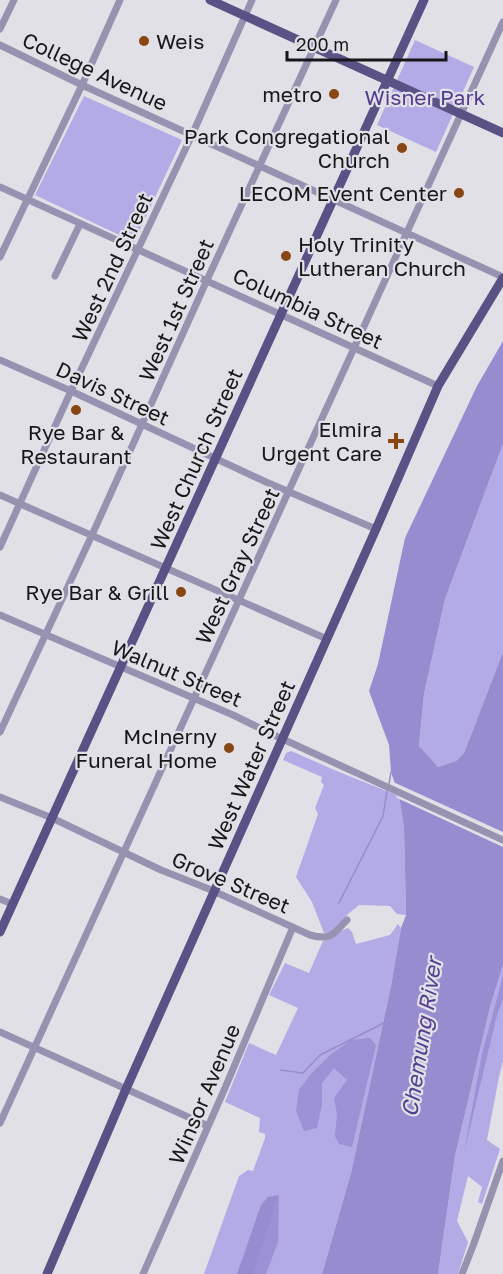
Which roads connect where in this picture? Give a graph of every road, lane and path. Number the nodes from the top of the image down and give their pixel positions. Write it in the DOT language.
graph roads {
  1 [pos="14,0"];
  2 [pos="120,0"];
  3 [pos="210,0"];
  4 [pos="252,0"];
  5 [pos="336,0"];
  6 [pos="424,0"];
  7 [pos="245,15"];
  8 [pos="503,22"];
  9 [pos="0,29"];
  10 [pos="0,45"];
  11 [pos="315,47"];
  12 [pos="387,80"];
  13 [pos="82,85"];
  14 [pos="461,114"];
  15 [pos="503,133"];
  16 [pos="192,135"];
  17 [pos="260,166"];
  18 [pos="0,187"];
  19 [pos="27,199"];
  20 [pos="334,199"];
  21 [pos="80,224"];
  22 [pos="407,233"];
  23 [pos="138,250"];
  24 [pos="0,257"];
  25 [pos="55,276"];
  26 [pos="503,278"];
  27 [pos="207,280"];
  28 [pos="281,314"];
  29 [pos="354,348"];
  30 [pos="0,360"];
  31 [pos="438,386"];
  32 [pos="71,391"];
  33 [pos="142,425"];
  34 [pos="215,459"];
  35 [pos="289,492"];
  36 [pos="0,495"];
  37 [pos="20,504"];
  38 [pos="376,529"];
  39 [pos="92,535"];
  40 [pos="0,547"];
  41 [pos="166,568"];
  42 [pos="239,600"];
  43 [pos="0,615"];
  44 [pos="45,634"];
  45 [pos="327,639"];
  46 [pos="120,667"];
  47 [pos="194,698"];
  48 [pos="0,732"];
  49 [pos="282,739"];
  50 [pos="0,797"];
  51 [pos="52,818"];
  52 [pos="503,840"];
  53 [pos="123,853"];
  54 [pos="214,892"];
  55 [pos="0,899"];
  56 [pos="12,904"];
  57 [pos="347,920"];
  58 [pos="293,927"];
  59 [pos="0,932"];
  60 [pos="0,1032"];
  61 [pos="34,1048"];
  62 [pos="126,1089"];
  63 [pos="0,1123"];
  64 [pos="208,1126"];
  65 [pos="503,1161"];
  66 [pos="47,1274"];
  67 [pos="143,1274"];
  68 [pos="462,1274"];
  1 -- 9 [label="street"];
  2 -- 13 [label="street"];
  3 -- 7 [label="main road"];
  4 -- 7 [label="street, West 2nd Street"];
  5 -- 11 [label="street, West 1st Street"];
  6 -- 12 [label="main road, West Church Street"];
  7 -- 11 [label="main road"];
  7 -- 16 [label="street, West 2nd Street"];
  8 -- 14 [label="street, West Gray Street"];
  10 -- 13 [label="street, College Avenue"];
  11 -- 12 [label="main road"];
  11 -- 17 [label="street, West 1st Street"];
  12 -- 14 [label="main road"];
  12 -- 20 [label="main road, West Church Street"];
  13 -- 16 [label="street, College Avenue"];
  13 -- 19 [label="street"];
  14 -- 15 [label="main road"];
  14 -- 22 [label="street, West Gray Street"];
  16 -- 17 [label="street, College Avenue"];
  16 -- 23 [label="street, West 2nd Street"];
  17 -- 20 [label="street, College Avenue"];
  17 -- 27 [label="street, West 1st Street"];
  18 -- 19 [label="street, Columbia Street"];
  19 -- 21 [label="street, Columbia Street"];
  19 -- 24 [label="street"];
  20 -- 22 [label="street, College Avenue"];
  20 -- 28 [label="main road, West Church Street"];
  21 -- 23 [label="street, Columbia Street"];
  21 -- 25 [label="street"];
  22 -- 26 [label="street, College Avenue"];
  22 -- 29 [label="street, West Gray Street"];
  23 -- 27 [label="street, Columbia Street"];
  23 -- 32 [label="street, West 2nd Street"];
  26 -- 31 [label="main road, West Water Street"];
  27 -- 28 [label="street, Columbia Street"];
  27 -- 33 [label="street, West 1st Street"];
  28 -- 29 [label="street, Columbia Street"];
  28 -- 34 [label="main road, West Church Street"];
  29 -- 31 [label="street, Columbia Street"];
  29 -- 35 [label="street, West Gray Street"];
  30 -- 32 [label="street, Davis Street"];
  31 -- 38 [label="main road, West Water Street"];
  32 -- 33 [label="street, Davis Street"];
  32 -- 37 [label="street, West 2nd Street"];
  33 -- 34 [label="street, Davis Street"];
  33 -- 39 [label="street, West 1st Street"];
  34 -- 35 [label="street, Davis Street"];
  34 -- 41 [label="main road, West Church Street"];
  35 -- 38 [label="street, Davis Street"];
  35 -- 42 [label="street, West Gray Street"];
  36 -- 37 [label="street"];
  37 -- 39 [label="street"];
  37 -- 40 [label="street, West 2nd Street"];
  38 -- 45 [label="main road, West Water Street"];
  39 -- 41 [label="street"];
  39 -- 44 [label="street, West 1st Street"];
  41 -- 42 [label="street"];
  41 -- 46 [label="main road, West Church Street"];
  42 -- 45 [label="street"];
  42 -- 47 [label="street, West Gray Street"];
  43 -- 44 [label="street, Walnut Street"];
  44 -- 46 [label="street, Walnut Street"];
  44 -- 48 [label="street, West 1st Street"];
  45 -- 49 [label="main road, West Water Street"];
  46 -- 47 [label="street, Walnut Street"];
  46 -- 51 [label="main road, West Church Street"];
  47 -- 49 [label="street, Walnut Street"];
  47 -- 53 [label="street, West Gray Street"];
  49 -- 52 [label="street, Walnut Street"];
  49 -- 54 [label="main road, West Water Street"];
  50 -- 51 [label="street, Grove Street"];
  51 -- 53 [label="street, Grove Street"];
  51 -- 56 [label="main road, West Church Street"];
  53 -- 54 [label="street, Grove Street"];
  53 -- 61 [label="street, West Gray Street"];
  54 -- 58 [label="street, Grove Street"];
  54 -- 62 [label="main road, West Water Street"];
  55 -- 56 [label="street"];
  56 -- 59 [label="main road, West Church Street"];
  57 -- 58 [label="street, Grove Street"];
  58 -- 64 [label="street, Winsor Avenue"];
  60 -- 61 [label="street"];
  61 -- 62 [label="street"];
  61 -- 63 [label="street, West Gray Street"];
  62 -- 64 [label="street"];
  62 -- 66 [label="main road, West Water Street"];
  64 -- 67 [label="street, Winsor Avenue"];
  65 -- 68 [label="street"];
}
